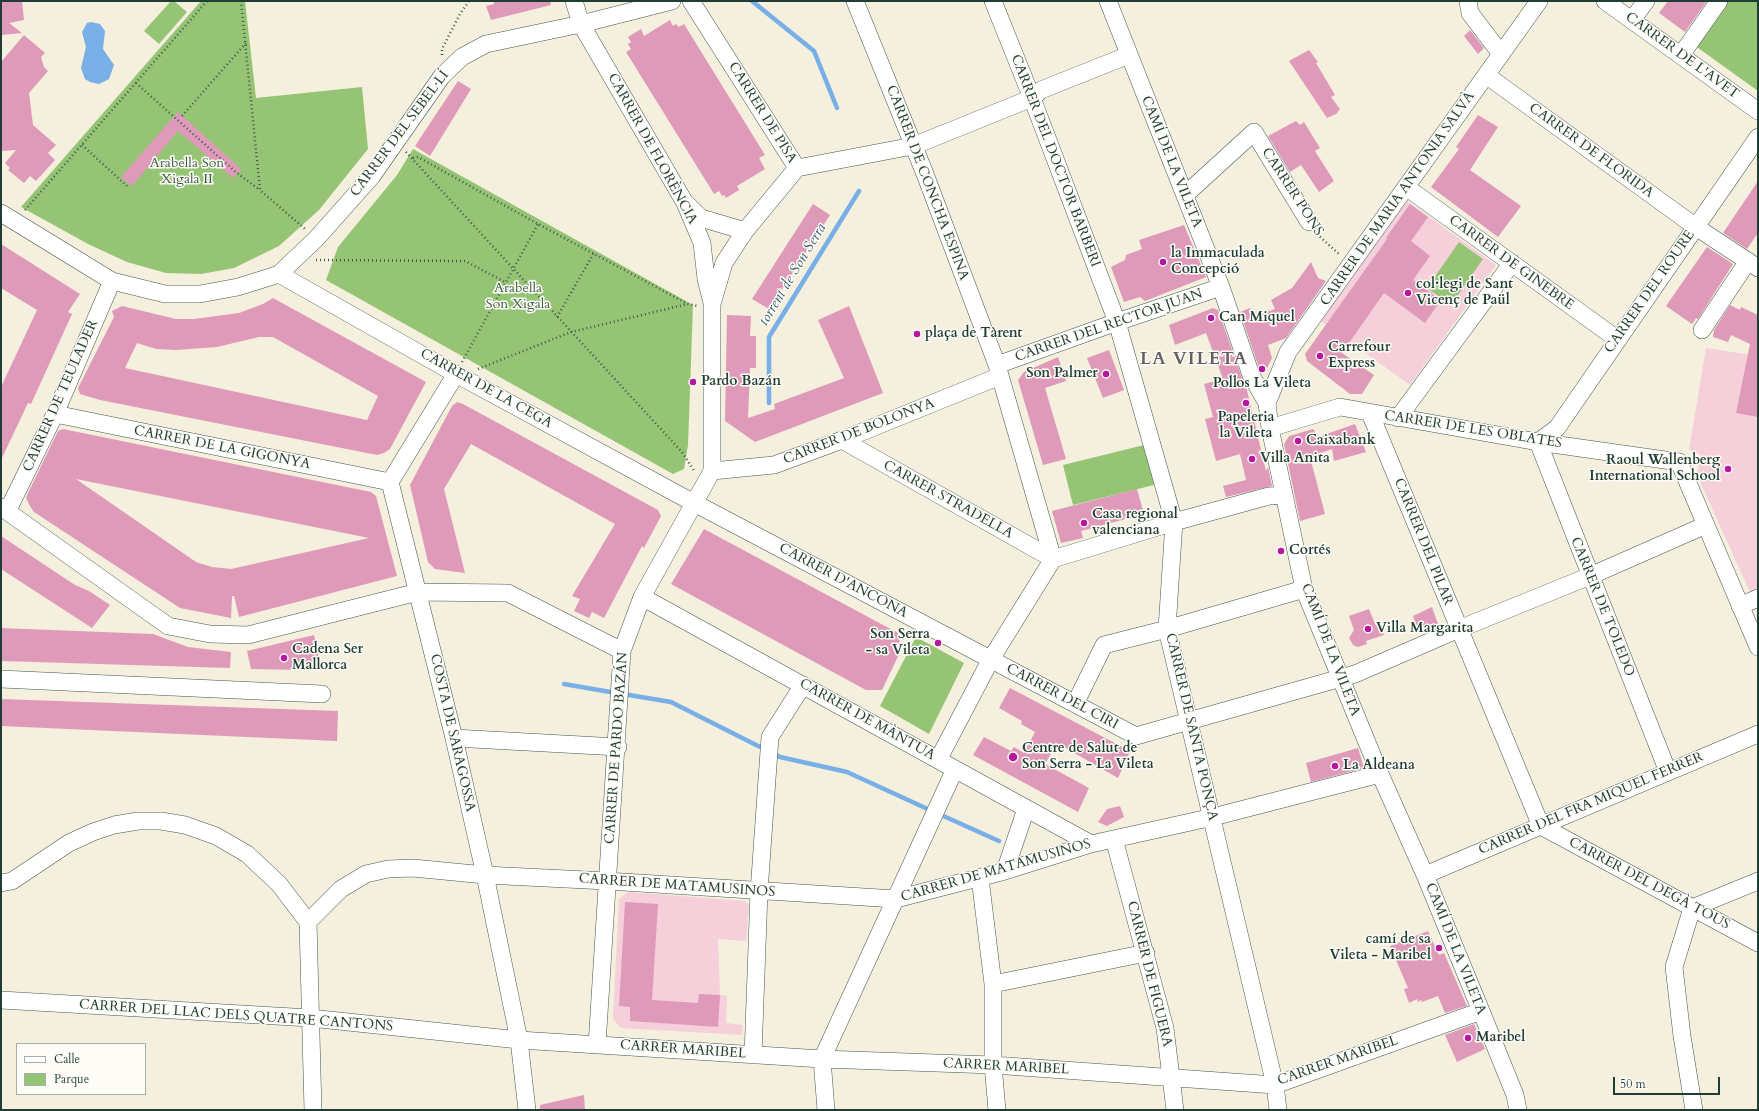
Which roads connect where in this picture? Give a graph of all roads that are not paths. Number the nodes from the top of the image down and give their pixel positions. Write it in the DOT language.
graph roads {
  1 [pos="574,1"];
  2 [pos="672,1"];
  3 [pos="691,1"];
  4 [pos="855,1"];
  5 [pos="993,1"];
  6 [pos="1108,1"];
  7 [pos="1468,1"];
  8 [pos="1539,1"];
  9 [pos="1605,1"];
  10 [pos="1646,1"];
  11 [pos="1720,1"];
  12 [pos="1632,20"];
  13 [pos="580,24"];
  14 [pos="1501,54"];
  15 [pos="1128,55"];
  16 [pos="1681,55"];
  17 [pos="1486,75"];
  18 [pos="1032,98"];
  19 [pos="1758,111"];
  20 [pos="1758,137"];
  21 [pos="913,146"];
  22 [pos="797,168"];
  23 [pos="1406,187"];
  24 [pos="1185,195"];
  25 [pos="685,203"];
  26 [pos="8,218"];
  27 [pos="1310,222"];
  28 [pos="1696,227"];
  29 [pos="745,231"];
  30 [pos="1512,263"];
  31 [pos="1753,264"];
  32 [pos="279,274"];
  33 [pos="112,281"];
  34 [pos="1221,287"];
  35 [pos="712,307"];
  36 [pos="1117,322"];
  37 [pos="1702,330"];
  38 [pos="1617,339"];
  39 [pos="999,371"];
  40 [pos="456,374"];
  41 [pos="1267,403"];
  42 [pos="1370,413"];
  43 [pos="55,414"];
  44 [pos="1398,418"];
  45 [pos="1270,428"];
  46 [pos="842,440"];
  47 [pos="1538,442"];
  48 [pos="708,478"];
  49 [pos="390,482"];
  50 [pos="1284,495"];
  51 [pos="694,502"];
  52 [pos="4,508"];
  53 [pos="1174,522"];
  54 [pos="1706,525"];
  55 [pos="1054,559"];
  56 [pos="1590,576"];
  57 [pos="1304,589"];
  58 [pos="418,592"];
  59 [pos="642,597"];
  60 [pos="1758,598"];
  61 [pos="1740,606"];
  62 [pos="1167,629"];
  63 [pos="1459,629"];
  64 [pos="1758,647"];
  65 [pos="622,651"];
  66 [pos="991,659"];
  67 [pos="1,679"];
  68 [pos="1340,679"];
  69 [pos="803,685"];
  70 [pos="322,694"];
  71 [pos="1075,704"];
  72 [pos="1190,720"];
  73 [pos="1758,734"];
  74 [pos="454,738"];
  75 [pos="618,747"];
  76 [pos="938,760"];
  77 [pos="955,769"];
  78 [pos="1668,772"];
  79 [pos="1380,774"];
  80 [pos="1026,808"];
  81 [pos="1213,817"];
  82 [pos="1541,826"];
  83 [pos="1114,839"];
  84 [pos="1091,844"];
  85 [pos="1004,871"];
  86 [pos="485,875"];
  87 [pos="1425,875"];
  88 [pos="980,878"];
  89 [pos="607,881"];
  90 [pos="1758,881"];
  91 [pos="1,883"];
  92 [pos="759,892"];
  93 [pos="896,900"];
  94 [pos="1692,908"];
  95 [pos="308,922"];
  96 [pos="1758,943"];
  97 [pos="1146,953"];
  98 [pos="993,984"];
  99 [pos="1,1000"];
  100 [pos="1481,1011"];
  101 [pos="310,1018"];
  102 [pos="519,1040"];
  103 [pos="597,1045"];
  104 [pos="753,1055"];
  105 [pos="822,1060"];
  106 [pos="993,1065"];
  107 [pos="1172,1077"];
  108 [pos="1275,1085"];
  109 [pos="313,1110"];
  110 [pos="527,1110"];
  111 [pos="826,1110"];
  112 [pos="997,1110"];
  113 [pos="1175,1110"];
  114 [pos="1278,1110"];
  115 [pos="1518,1110"];
  116 [pos="1694,1110"];
  1 -- 13 [label="street, CARRER DE FLORÈNCIA"];
  2 -- 13 [label="street, CARRER DEL SEBEL·LÍ"];
  3 -- 22 [label="street, CARRER DE PISA"];
  4 -- 21 [label="street, CARRER DE CONCHA ESPINA"];
  5 -- 18 [label="street, CARRER DEL DOCTOR BARBERI"];
  6 -- 15 [label="street, CAMÍ DE LA VILETA"];
  7 -- 14 [label="street"];
  8 -- 14 [label="street, CARRER DE MARIA ANTONIA SALVÀ"];
  9 -- 12 [label="street, CARRER DE L'AVET"];
  10 -- 12 [label="street"];
  11 -- 16 [label="street"];
  12 -- 16 [label="street, CARRER DE L'AVET"];
  13 -- 25 [label="street, CARRER DE FLORÈNCIA"];
  13 -- 32 [label="street, CARRER DEL SEBEL·LÍ"];
  14 -- 17 [label="street, CARRER DE MARIA ANTONIA SALVÀ"];
  15 -- 18 [label="street"];
  15 -- 24 [label="street, CAMÍ DE LA VILETA"];
  16 -- 19 [label="street, CARRER DE L'AVET"];
  17 -- 23 [label="street, CARRER DE MARIA ANTONIA SALVÀ"];
  17 -- 28 [label="street, CARRER DE FLORIDA"];
  18 -- 21 [label="street"];
  18 -- 36 [label="street, CARRER DEL DOCTOR BARBERI"];
  20 -- 28 [label="street, CARRER DEL ROURE"];
  21 -- 22 [label="street"];
  21 -- 39 [label="street, CARRER DE CONCHA ESPINA"];
  22 -- 29 [label="street, CARRER DE PISA"];
  23 -- 30 [label="street, CARRER DE GINEBRE"];
  23 -- 41 [label="street, CARRER DE MARIA ANTONIA SALVÀ"];
  24 -- 27 [label="street, CARRER PONS"];
  24 -- 34 [label="street, CAMÍ DE LA VILETA"];
  25 -- 29 [label="street"];
  25 -- 35 [label="street, CARRER DE FLORÈNCIA"];
  26 -- 33 [label="street, CARRER DEL SEBEL·LÍ"];
  28 -- 31 [label="street, CARRER DE FLORIDA"];
  28 -- 38 [label="street, CARRER DEL ROURE"];
  29 -- 35 [label="street, CARRER DE PISA"];
  30 -- 38 [label="street, CARRER DE GINEBRE"];
  30 -- 44 [label="street"];
  31 -- 37 [label="street"];
  32 -- 33 [label="street, CARRER DEL SEBEL·LÍ"];
  32 -- 40 [label="street, CARRER DE LA CEGA"];
  33 -- 43 [label="street, CARRER DE TEULADER"];
  34 -- 36 [label="street, CARRER DEL RECTOR JUAN"];
  34 -- 41 [label="street, CAMÍ DE LA VILETA"];
  35 -- 48 [label="street"];
  36 -- 39 [label="street, CARRER DEL RECTOR JUAN"];
  36 -- 53 [label="street, CARRER DE SANTA PONÇA"];
  38 -- 47 [label="street, CARRER DEL ROURE"];
  39 -- 46 [label="street, CARRER DE BOLONYA"];
  39 -- 55 [label="street, CARRER DE CONCHA ESPINA"];
  40 -- 49 [label="street"];
  40 -- 51 [label="street, CARRER DE LA CEGA"];
  41 -- 45 [label="street, CAMÍ DE LA VILETA"];
  42 -- 44 [label="street, CARRER DE LES OBLATES"];
  42 -- 45 [label="street, CARRER DE LES OBLATES"];
  42 -- 63 [label="street, CARRER DEL PILAR"];
  43 -- 49 [label="street, CARRER DE LA GIGONYA"];
  43 -- 52 [label="street, CARRER DE TEULADER"];
  44 -- 47 [label="street, CARRER DE LES OBLATES"];
  45 -- 50 [label="street, CAMÍ DE LA VILETA"];
  46 -- 48 [label="street, CARRER DE BOLONYA"];
  46 -- 55 [label="street, CARRER STRADELLA"];
  47 -- 54 [label="street, CARRER DE LES OBLATES"];
  47 -- 56 [label="street, CARRER DE TOLEDO"];
  48 -- 51 [label="street, CARRER DE PARDO BAZÁN"];
  49 -- 58 [label="street, COSTA DE SARAGOSSA"];
  50 -- 53 [label="street"];
  50 -- 57 [label="street, CAMÍ DE LA VILETA"];
  51 -- 59 [label="street, CARRER DE PARDO BAZÁN"];
  51 -- 66 [label="street, CARRER D'ANCONA"];
  52 -- 58 [label="street"];
  53 -- 55 [label="street"];
  53 -- 62 [label="street, CARRER DE SANTA PONÇA"];
  54 -- 56 [label="street, CARRER DEL CIRI"];
  54 -- 61 [label="street"];
  55 -- 66 [label="street"];
  56 -- 63 [label="street, CARRER DEL CIRI"];
  56 -- 78 [label="street, CARRER DE TOLEDO"];
  57 -- 62 [label="street"];
  57 -- 68 [label="street, CAMÍ DE LA VILETA"];
  58 -- 65 [label="street"];
  58 -- 74 [label="street, COSTA DE SARAGOSSA"];
  59 -- 65 [label="street, CARRER DE PARDO BAZÁN"];
  59 -- 69 [label="street, CARRER DE MÀNTUA"];
  60 -- 61 [label="street"];
  61 -- 64 [label="street"];
  62 -- 71 [label="street"];
  62 -- 72 [label="street, CARRER DE SANTA PONÇA"];
  63 -- 68 [label="street, CARRER DEL CIRI"];
  63 -- 82 [label="street, CARRER DEL PILAR"];
  65 -- 75 [label="street, CARRER DE PARDO BAZÁN"];
  66 -- 71 [label="street, CARRER DEL CIRI"];
  66 -- 76 [label="street"];
  67 -- 70 [label="street"];
  68 -- 72 [label="street, CARRER DEL CIRI"];
  68 -- 79 [label="street, CAMÍ DE LA VILETA"];
  69 -- 76 [label="street, CARRER DE MÀNTUA"];
  69 -- 92 [label="street"];
  71 -- 72 [label="street, CARRER DEL CIRI"];
  72 -- 81 [label="street, CARRER DE SANTA PONÇA"];
  73 -- 78 [label="street, CARRER DEL FRA MIQUEL FERRER"];
  74 -- 75 [label="street"];
  74 -- 86 [label="street, COSTA DE SARAGOSSA"];
  75 -- 89 [label="street, CARRER DE PARDO BAZÁN"];
  76 -- 77 [label="street, CARRER DE MÀNTUA"];
  77 -- 80 [label="street, CARRER DE MÀNTUA"];
  77 -- 93 [label="street"];
  78 -- 82 [label="street, CARRER DEL FRA MIQUEL FERRER"];
  79 -- 81 [label="street, CARRER DE MATAMUSINOS"];
  79 -- 87 [label="street, CAMÍ DE LA VILETA"];
  80 -- 84 [label="street, CARRER DE MÀNTUA"];
  80 -- 85 [label="street"];
  81 -- 83 [label="street, CARRER DE MATAMUSINOS"];
  81 -- 108 [label="street, CARRER DE SANTA PONÇA"];
  82 -- 87 [label="street, CARRER DEL FRA MIQUEL FERRER"];
  82 -- 94 [label="street, CARRER DEL DEGÀ TOUS"];
  83 -- 84 [label="street, CARRER DE MATAMUSINOS"];
  83 -- 97 [label="street, CARRER DE FIGUERA"];
  84 -- 85 [label="street, CARRER DE MATAMUSINOS"];
  85 -- 88 [label="street, CARRER DE MATAMUSINOS"];
  86 -- 89 [label="street, CARRER DE MATAMUSINOS"];
  86 -- 95 [label="street, CARRER DE MATAMUSINOS"];
  86 -- 102 [label="street, COSTA DE SARAGOSSA"];
  87 -- 100 [label="street, CAMÍ DE LA VILETA"];
  88 -- 93 [label="street, CARRER DE MATAMUSINOS"];
  88 -- 98 [label="street"];
  89 -- 92 [label="street, CARRER DE MATAMUSINOS"];
  89 -- 103 [label="street, CARRER DE PARDO BAZÁN"];
  90 -- 94 [label="street"];
  91 -- 95 [label="street"];
  92 -- 93 [label="street, CARRER DE MATAMUSINOS"];
  92 -- 104 [label="street"];
  93 -- 105 [label="street"];
  94 -- 96 [label="street, CARRER DEL DEGÀ TOUS"];
  94 -- 116 [label="street"];
  95 -- 101 [label="street"];
  97 -- 98 [label="street"];
  97 -- 107 [label="street, CARRER DE FIGUERA"];
  98 -- 106 [label="street"];
  99 -- 101 [label="street, CARRER DEL LLAC DELS QUATRE CANTONS"];
  100 -- 108 [label="street, CARRER MARIBEL"];
  100 -- 115 [label="street, CAMÍ DE LA VILETA"];
  101 -- 102 [label="street, CARRER DEL LLAC DELS QUATRE CANTONS"];
  101 -- 109 [label="street"];
  102 -- 103 [label="street, CARRER MARIBEL"];
  102 -- 110 [label="street, COSTA DE SARAGOSSA"];
  103 -- 104 [label="street, CARRER MARIBEL"];
  104 -- 105 [label="street, CARRER MARIBEL"];
  105 -- 106 [label="street, CARRER MARIBEL"];
  105 -- 111 [label="street"];
  106 -- 107 [label="street, CARRER MARIBEL"];
  106 -- 112 [label="street"];
  107 -- 108 [label="street, CARRER MARIBEL"];
  107 -- 113 [label="street, CARRER DE FIGUERA"];
  108 -- 114 [label="street, CARRER DE SANTA PONÇA"];
}
